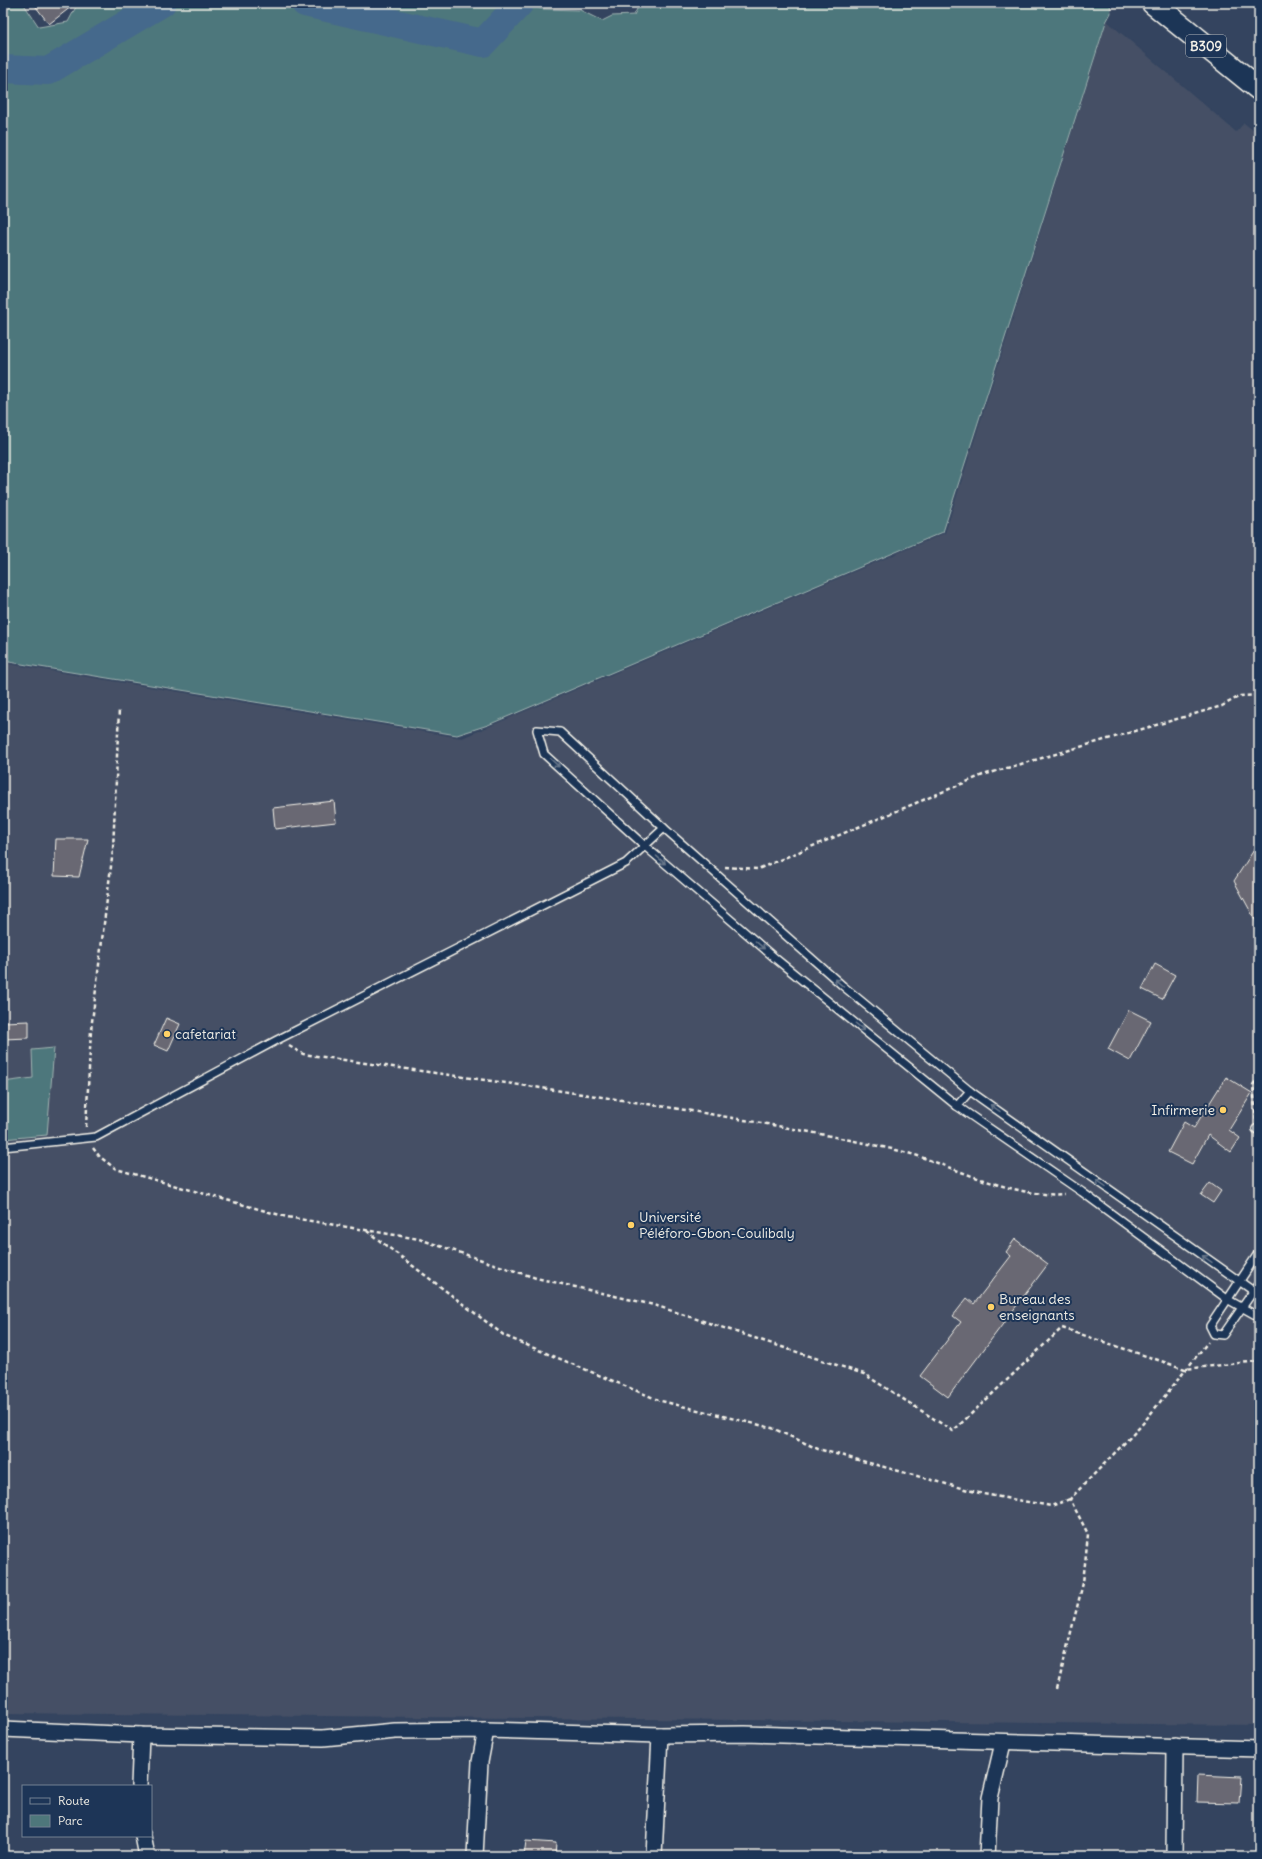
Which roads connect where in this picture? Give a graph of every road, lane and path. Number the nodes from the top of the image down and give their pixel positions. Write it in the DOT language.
graph roads {
  1 [pos="1153,3"];
  2 [pos="1259,89"];
  3 [pos="1259,695"];
  4 [pos="119,709"];
  5 [pos="664,828"];
  6 [pos="646,846"];
  7 [pos="707,866"];
  8 [pos="277,1040"];
  9 [pos="1259,1076"];
  10 [pos="970,1091"];
  11 [pos="957,1106"];
  12 [pos="1258,1130"];
  13 [pos="86,1138"];
  14 [pos="3,1147"];
  15 [pos="1082,1192"];
  16 [pos="365,1230"];
  17 [pos="1259,1252"];
  18 [pos="1238,1281"];
  19 [pos="1259,1283"];
  20 [pos="1256,1293"];
  21 [pos="1227,1299"];
  22 [pos="1243,1308"];
  23 [pos="1259,1317"];
  24 [pos="1214,1334"];
  25 [pos="1259,1361"];
  26 [pos="1185,1369"];
  27 [pos="1070,1499"];
  28 [pos="1057,1689"];
  29 [pos="3,1729"];
  30 [pos="486,1730"];
  31 [pos="141,1735"];
  32 [pos="660,1735"];
  33 [pos="1003,1743"];
  34 [pos="1175,1746"];
  35 [pos="1259,1750"];
  36 [pos="139,1785"];
  37 [pos="143,1837"];
  38 [pos="147,1856"];
  39 [pos="475,1856"];
  40 [pos="654,1856"];
  41 [pos="987,1856"];
  42 [pos="1174,1856"];
  1 -- 2 [label="main road, B309"];
  3 -- 7 [label="path"];
  4 -- 13 [label="path"];
  5 -- 6 [label="lane"];
  5 -- 6 [label="lane, one-way"];
  5 -- 7 [label="lane"];
  6 -- 8 [label="lane"];
  6 -- 11 [label="lane, one-way"];
  10 -- 7 [label="lane, one-way"];
  8 -- 13 [label="lane"];
  8 -- 15 [label="path"];
  9 -- 12 [label="path"];
  10 -- 11 [label="lane"];
  18 -- 10 [label="lane, one-way"];
  11 -- 15 [label="lane"];
  13 -- 14 [label="lane"];
  13 -- 16 [label="path"];
  15 -- 21 [label="lane"];
  16 -- 26 [label="path"];
  16 -- 27 [label="path"];
  17 -- 18 [label="lane"];
  18 -- 20 [label="lane"];
  18 -- 21 [label="lane"];
  19 -- 20 [label="lane"];
  20 -- 22 [label="lane"];
  21 -- 22 [label="lane"];
  21 -- 24 [label="lane"];
  22 -- 23 [label="lane"];
  22 -- 24 [label="lane"];
  24 -- 26 [label="path"];
  25 -- 26 [label="path"];
  26 -- 27 [label="path"];
  27 -- 28 [label="path"];
  29 -- 31 [label="street"];
  30 -- 31 [label="street"];
  30 -- 32 [label="street"];
  30 -- 39 [label="street"];
  31 -- 36 [label="street"];
  32 -- 33 [label="street"];
  32 -- 40 [label="street"];
  33 -- 34 [label="street"];
  33 -- 41 [label="street"];
  34 -- 35 [label="street"];
  34 -- 42 [label="street"];
  37 -- 38 [label="street"];
}
